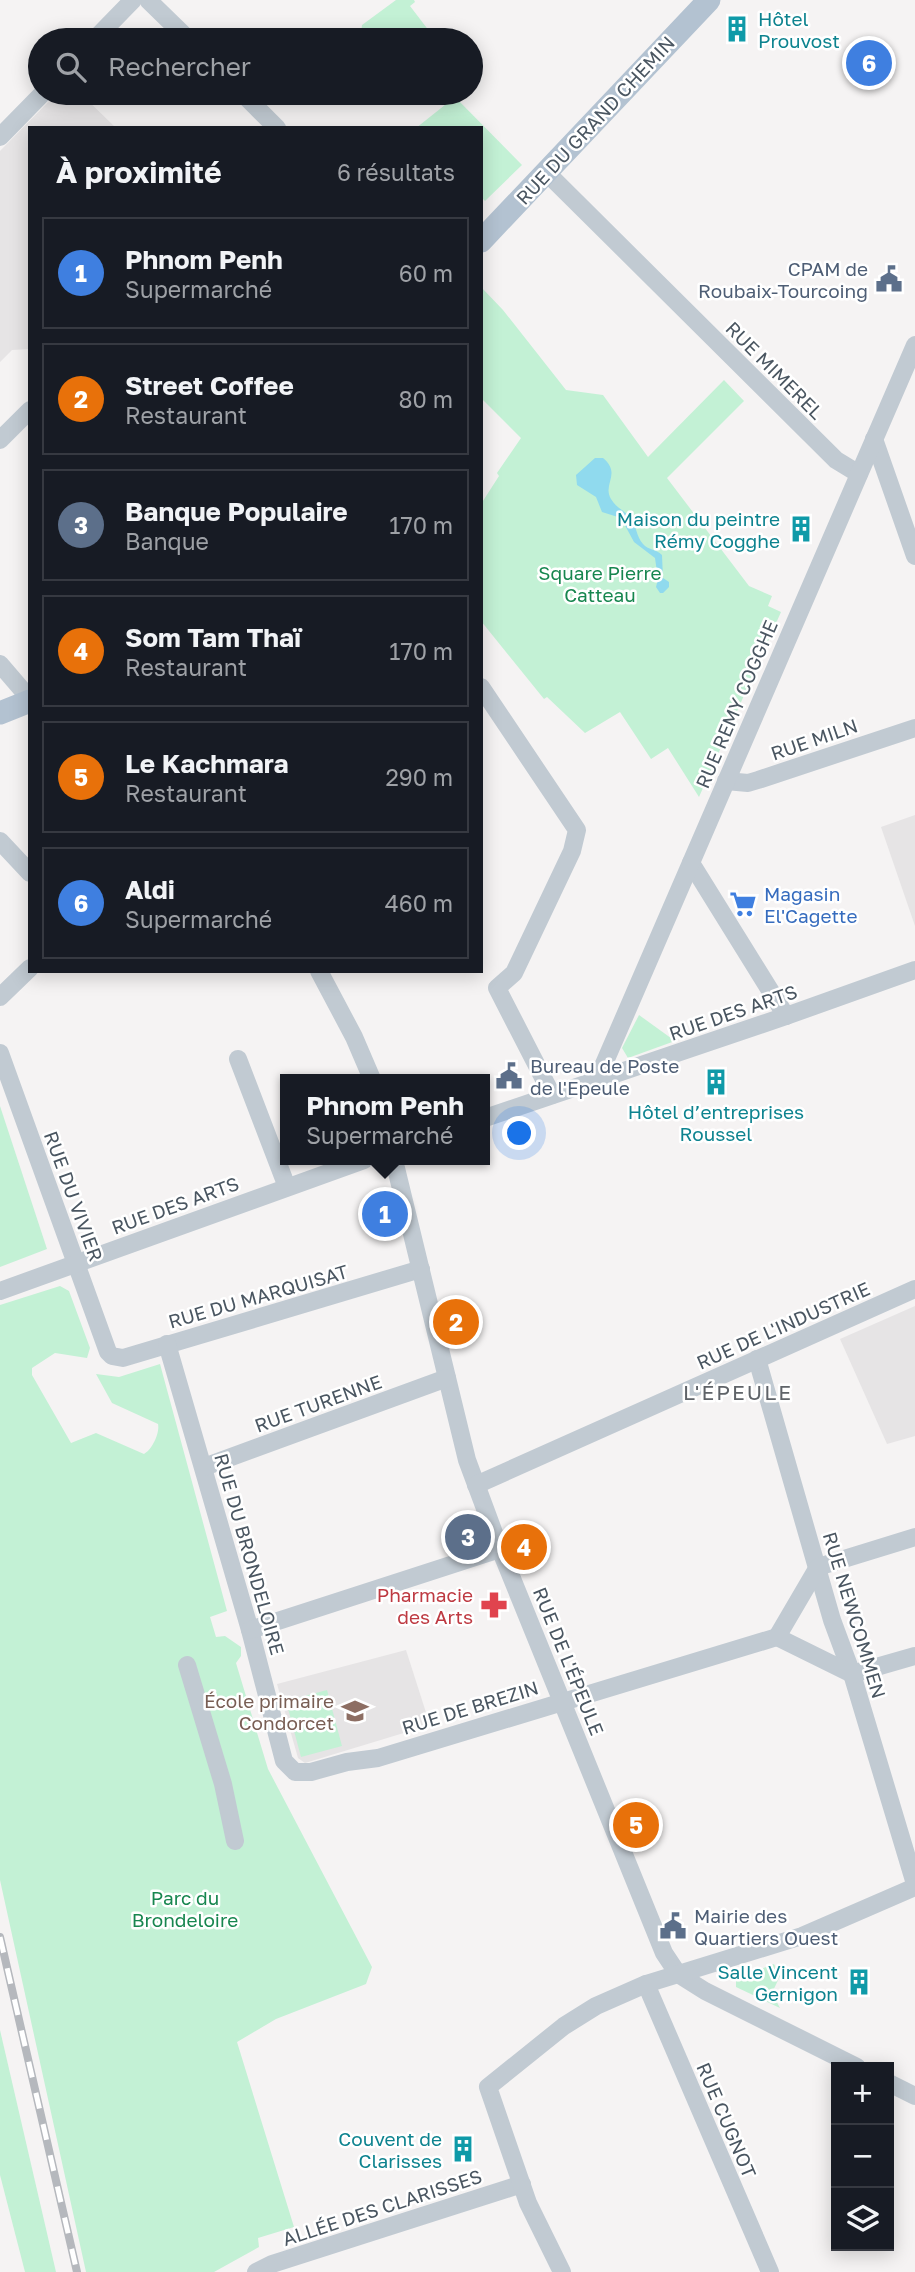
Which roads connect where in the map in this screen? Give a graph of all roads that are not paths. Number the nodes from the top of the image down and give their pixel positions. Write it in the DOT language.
graph roads {
  1 [pos="133,0"];
  2 [pos="148,0"];
  3 [pos="709,0"];
  4 [pos="106,28"];
  5 [pos="176,28"];
  6 [pos="32,105"];
  7 [pos="254,105"];
  8 [pos="275,126"];
  9 [pos="0,138"];
  10 [pos="547,173"];
  11 [pos="483,239"];
  12 [pos="915,345"];
  13 [pos="28,412"];
  14 [pos="874,439"];
  15 [pos="0,440"];
  16 [pos="859,474"];
  17 [pos="915,556"];
  18 [pos="0,664"];
  19 [pos="483,692"];
  20 [pos="28,698"];
  21 [pos="28,701"];
  22 [pos="0,713"];
  23 [pos="915,728"];
  24 [pos="726,781"];
  25 [pos="0,841"];
  26 [pos="691,863"];
  27 [pos="28,871"];
  28 [pos="28,970"];
  29 [pos="915,970"];
  30 [pos="320,973"];
  31 [pos="0,997"];
  32 [pos="786,1016"];
  33 [pos="0,1054"];
  34 [pos="238,1059"];
  35 [pos="370,1074"];
  36 [pos="597,1080"];
  37 [pos="552,1095"];
  38 [pos="490,1116"];
  39 [pos="350,1165"];
  40 [pos="395,1165"];
  41 [pos="287,1187"];
  42 [pos="77,1263"];
  43 [pos="421,1269"];
  44 [pos="915,1289"];
  45 [pos="0,1291"];
  46 [pos="167,1344"];
  47 [pos="108,1352"];
  48 [pos="757,1359"];
  49 [pos="447,1378"];
  50 [pos="204,1467"];
  51 [pos="476,1485"];
  52 [pos="915,1537"];
  53 [pos="500,1549"];
  54 [pos="818,1567"];
  55 [pos="250,1630"];
  56 [pos="777,1637"];
  57 [pos="915,1656"];
  58 [pos="187,1665"];
  59 [pos="852,1674"];
  60 [pos="563,1701"];
  61 [pos="295,1772"];
  62 [pos="235,1841"];
  63 [pos="915,1885"];
  64 [pos="678,1974"];
  65 [pos="646,1984"];
  66 [pos="848,2062"];
  67 [pos="894,2086"];
  68 [pos="915,2096"];
  69 [pos="522,2184"];
  70 [pos="256,2272"];
  71 [pos="562,2272"];
  72 [pos="770,2272"];
  1 -- 4 [label="street"];
  2 -- 5 [label="street"];
  3 -- 10 [label="main road, RUE DU GRAND CHEMIN"];
  6 -- 9 [label="street"];
  7 -- 8 [label="street"];
  10 -- 11 [label="main road, RUE DU GRAND CHEMIN"];
  10 -- 16 [label="street, RUE MIMEREL"];
  12 -- 14 [label="street, RUE REMY COGGHE"];
  13 -- 15 [label="street"];
  14 -- 16 [label="street, RUE REMY COGGHE"];
  14 -- 17 [label="street"];
  16 -- 24 [label="street, RUE REMY COGGHE"];
  18 -- 20 [label="street"];
  19 -- 37 [label="street"];
  21 -- 22 [label="main road"];
  23 -- 24 [label="street, RUE MILN"];
  24 -- 26 [label="street, RUE REMY COGGHE"];
  25 -- 27 [label="street"];
  26 -- 32 [label="street"];
  26 -- 36 [label="street, RUE REMY COGGHE"];
  28 -- 31 [label="street"];
  29 -- 32 [label="street, RUE DES ARTS"];
  30 -- 35 [label="street"];
  32 -- 36 [label="street, RUE DES ARTS"];
  33 -- 42 [label="street, RUE DU VIVIER"];
  34 -- 41 [label="street"];
  36 -- 37 [label="street, RUE DES ARTS"];
  37 -- 38 [label="street, RUE DES ARTS"];
  39 -- 41 [label="street, RUE DES ARTS"];
  40 -- 43 [label="street, RUE DE L'ÉPEULE"];
  41 -- 42 [label="street, RUE DES ARTS"];
  42 -- 45 [label="street, RUE DES ARTS"];
  42 -- 47 [label="street, RUE DU VIVIER"];
  43 -- 46 [label="street, RUE DU MARQUISAT"];
  43 -- 49 [label="street, RUE DE L'ÉPEULE"];
  44 -- 48 [label="street, RUE DE L'INDUSTRIE"];
  46 -- 47 [label="street, RUE DU MARQUISAT"];
  46 -- 50 [label="street, RUE DU BRONDELOIRE"];
  48 -- 51 [label="street, RUE DE L'INDUSTRIE"];
  48 -- 54 [label="street, RUE NEWCOMMEN"];
  49 -- 50 [label="street, RUE TURENNE"];
  49 -- 51 [label="street, RUE DE L'ÉPEULE"];
  50 -- 55 [label="street, RUE DU BRONDELOIRE"];
  51 -- 53 [label="street, RUE DE L'ÉPEULE"];
  52 -- 54 [label="street"];
  53 -- 55 [label="street"];
  53 -- 60 [label="street, RUE DE L'ÉPEULE"];
  54 -- 56 [label="street"];
  54 -- 59 [label="street, RUE NEWCOMMEN"];
  55 -- 61 [label="street, RUE DU BRONDELOIRE"];
  56 -- 59 [label="street"];
  56 -- 60 [label="street, RUE DE BREZIN"];
  57 -- 59 [label="street"];
  58 -- 62 [label="street"];
  59 -- 63 [label="street, RUE NEWCOMMEN"];
  60 -- 61 [label="street, RUE DE BREZIN"];
  60 -- 64 [label="street, RUE DE L'ÉPEULE"];
  63 -- 64 [label="street"];
  64 -- 65 [label="street"];
  64 -- 66 [label="street, RUE DE L'ÉPEULE"];
  65 -- 69 [label="street"];
  65 -- 72 [label="street, RUE CUGNOT"];
  67 -- 68 [label="street"];
  69 -- 70 [label="street, ALLÉE DES CLARISSES"];
  69 -- 71 [label="street"];
}
